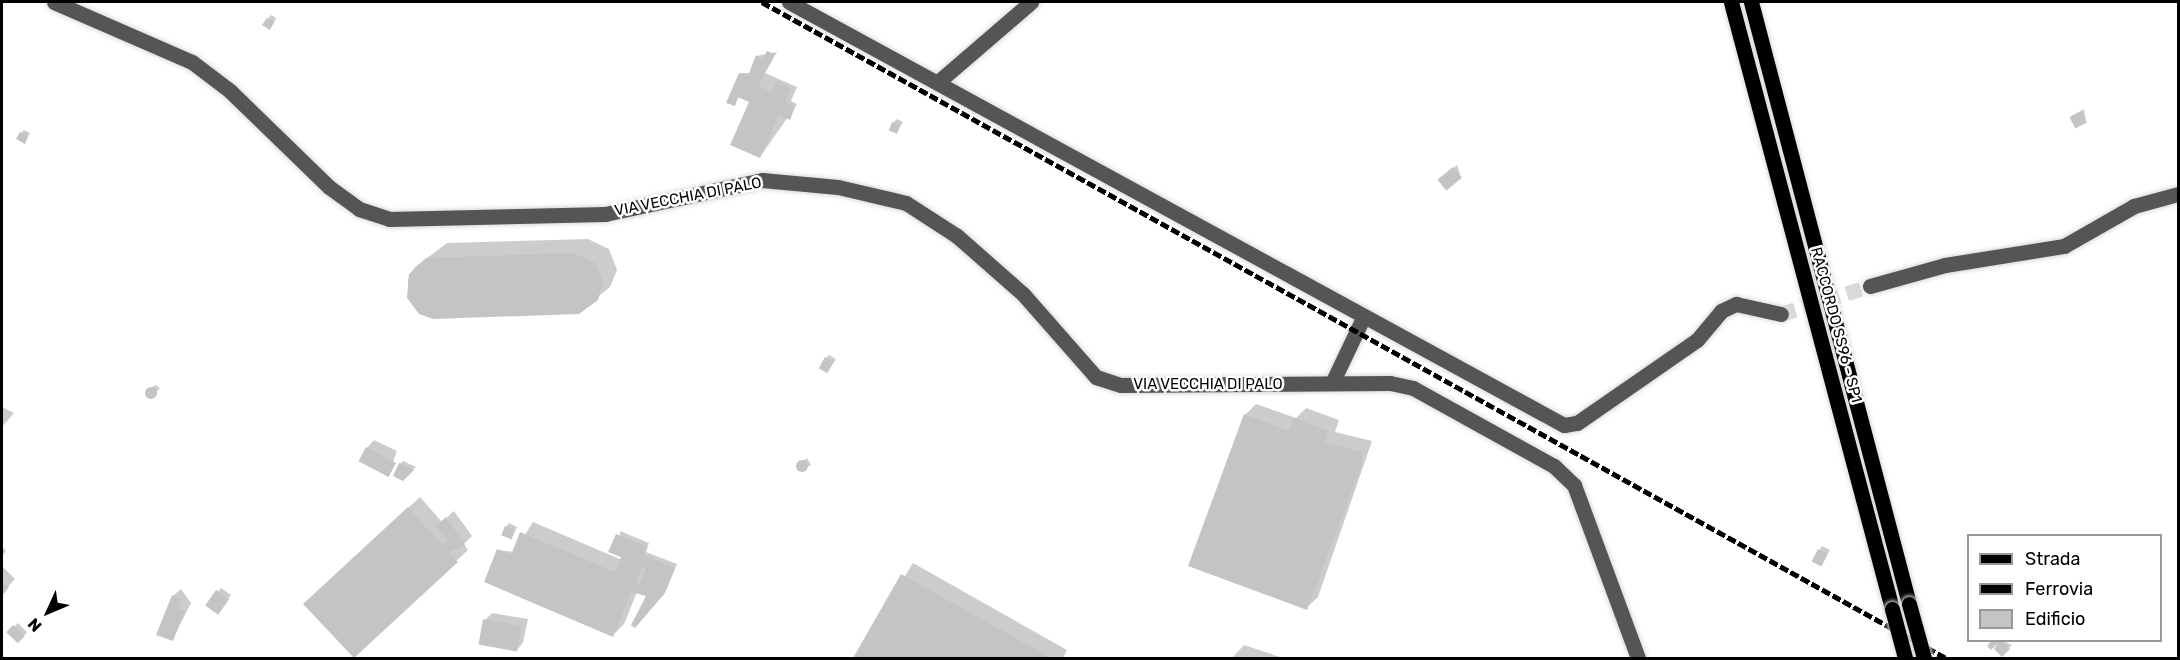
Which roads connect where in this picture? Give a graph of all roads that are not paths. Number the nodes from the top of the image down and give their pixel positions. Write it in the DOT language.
graph roads {
  1 [pos="54,2"];
  2 [pos="789,2"];
  3 [pos="1031,2"];
  4 [pos="1731,2"];
  5 [pos="1751,2"];
  6 [pos="938,82"];
  7 [pos="2178,194"];
  8 [pos="1870,286"];
  9 [pos="1781,314"];
  10 [pos="1363,318"];
  11 [pos="1332,383"];
  12 [pos="1638,658"];
  13 [pos="1905,658"];
  14 [pos="1924,658"];
  1 -- 11 [label="street, VIA VECCHIA DI PALO"];
  2 -- 6 [label="street"];
  3 -- 6 [label="street"];
  4 -- 13 [label="main road, RACCORDO SS96 - SP1, bridge"];
  5 -- 14 [label="main road, RACCORDO SS96 - SP1, bridge"];
  6 -- 10 [label="street"];
  7 -- 8 [label="street"];
  9 -- 10 [label="street"];
  10 -- 11 [label="street"];
  11 -- 12 [label="street, VIA VECCHIA DI PALO"];
}
